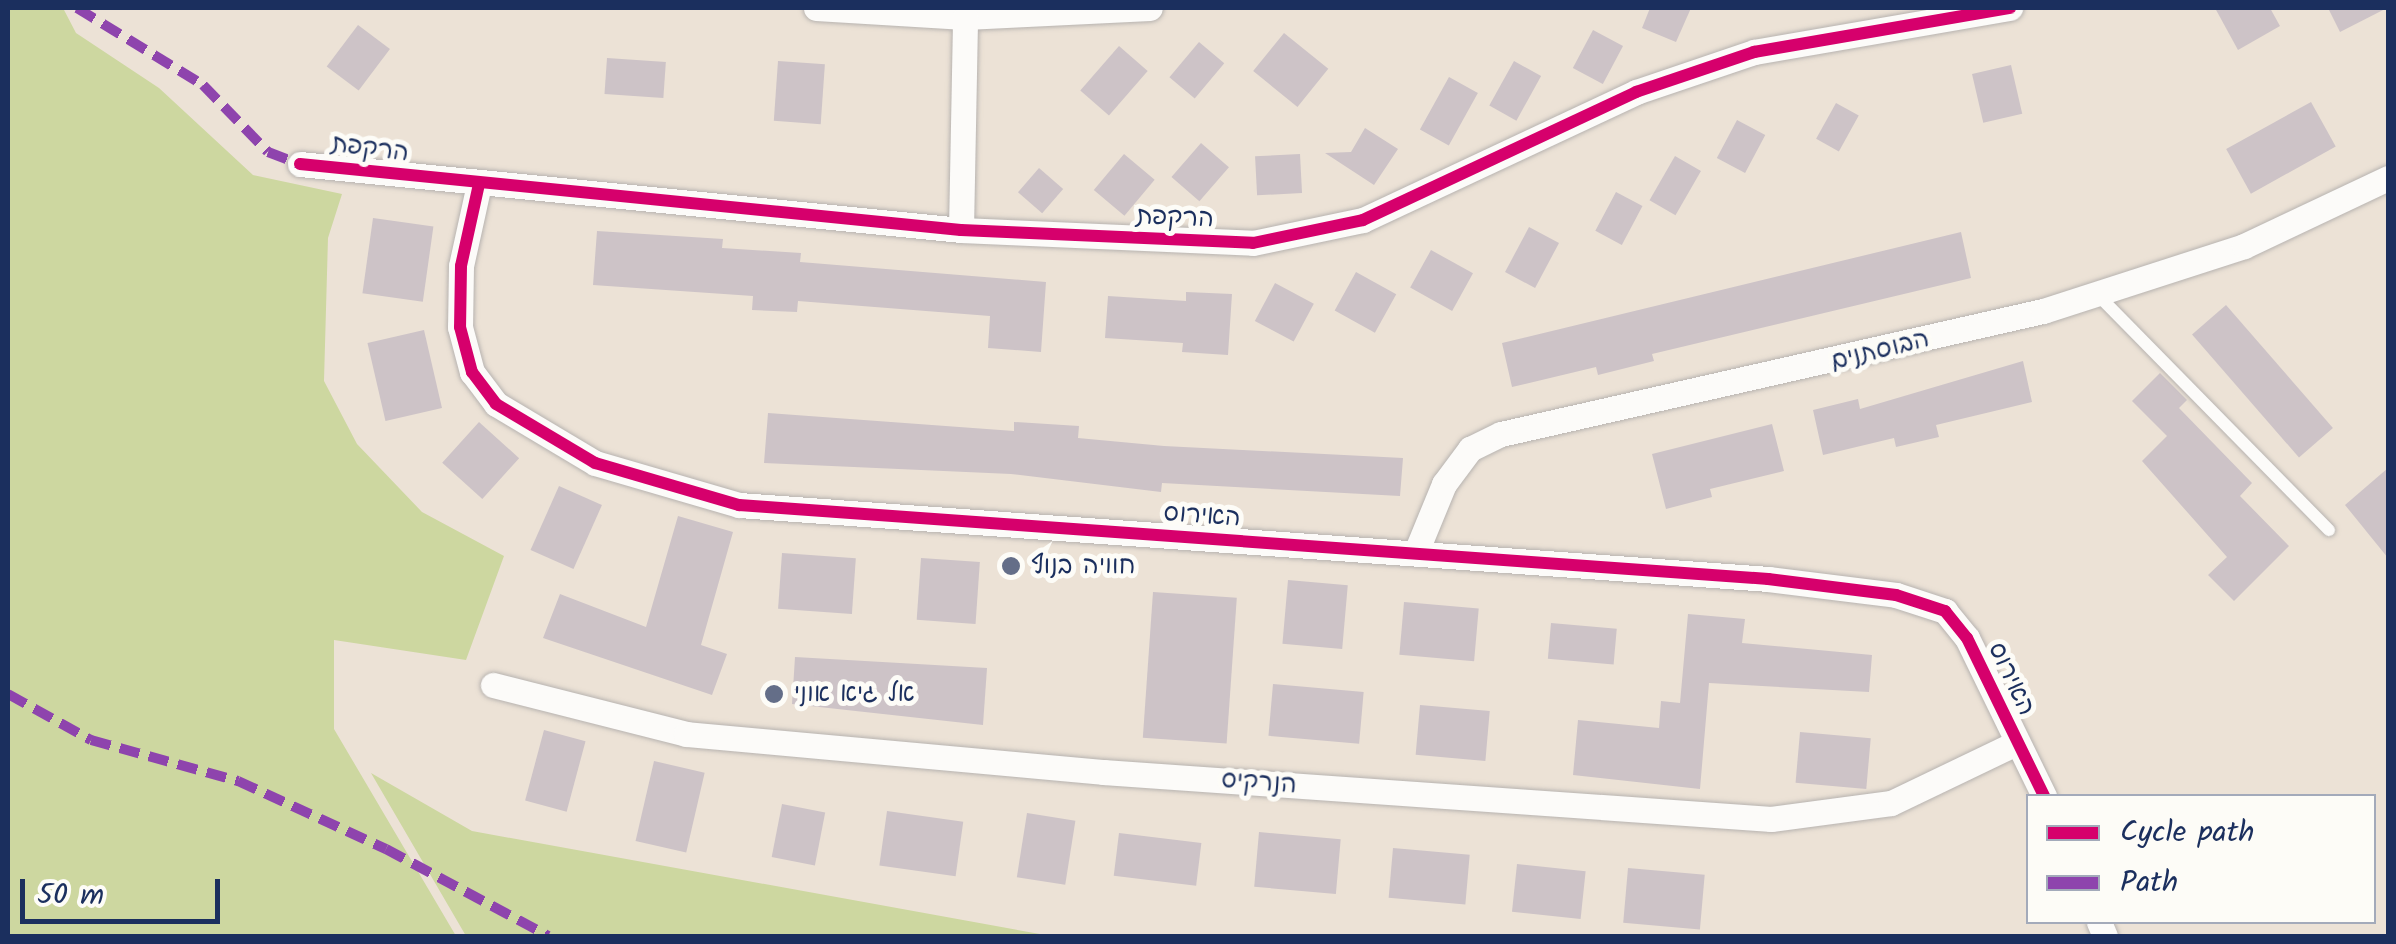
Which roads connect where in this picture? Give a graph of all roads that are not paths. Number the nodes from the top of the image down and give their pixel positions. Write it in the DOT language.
graph roads {
  1 [pos="816,8"];
  2 [pos="1150,8"];
  3 [pos="2010,8"];
  4 [pos="965,17"];
  5 [pos="300,164"];
  6 [pos="2388,178"];
  7 [pos="480,184"];
  8 [pos="961,230"];
  9 [pos="2097,294"];
  10 [pos="2329,530"];
  11 [pos="1416,552"];
  12 [pos="494,685"];
  13 [pos="2016,743"];
  14 [pos="2043,794"];
  1 -- 4 [label="street"];
  2 -- 4 [label="street"];
  3 -- 8 [label="street, הרקפת"];
  4 -- 8 [label="street"];
  5 -- 7 [label="street, הרקפת"];
  6 -- 9 [label="street, הבוסתנים"];
  7 -- 8 [label="street, הרקפת"];
  7 -- 11 [label="street, האירוס"];
  9 -- 10 [label="lane"];
  9 -- 11 [label="street, הבוסתנים"];
  11 -- 13 [label="street, האירוס"];
  12 -- 13 [label="street, הנרקיס"];
  13 -- 14 [label="street, האירוס"];
}
